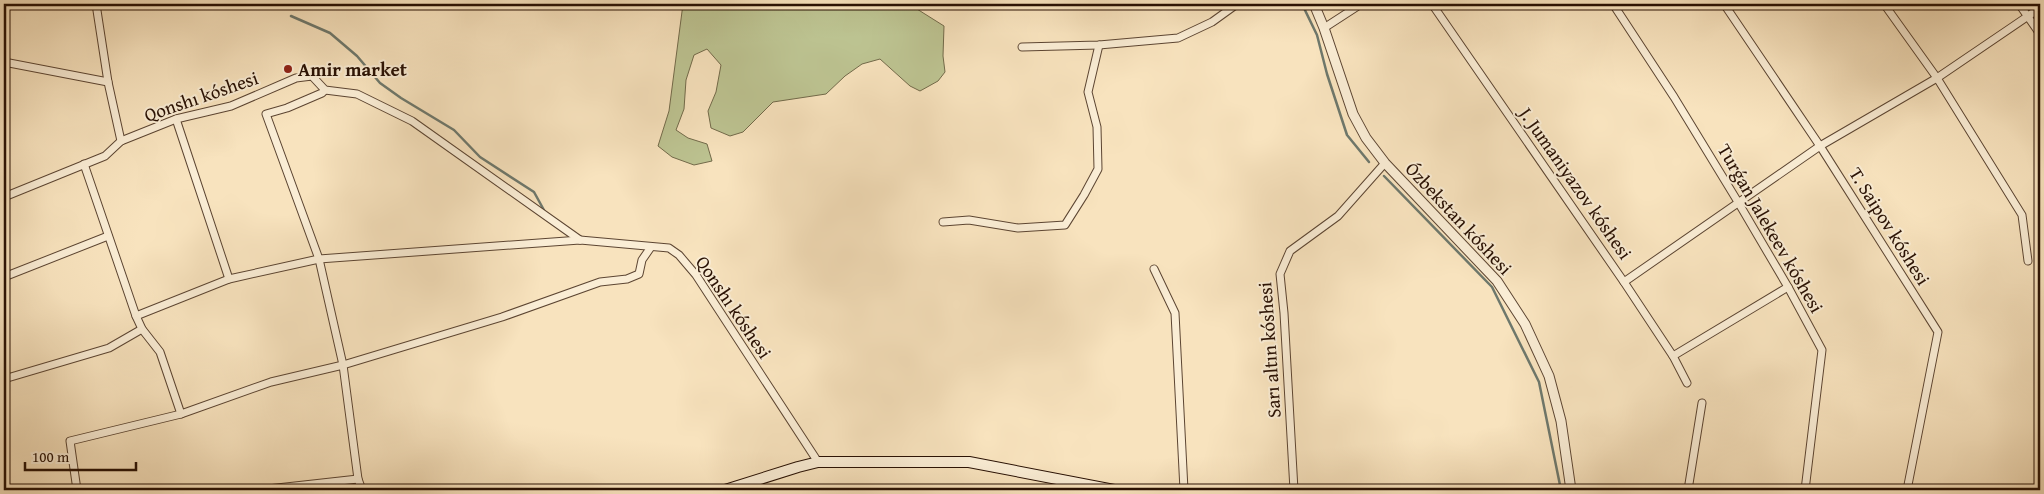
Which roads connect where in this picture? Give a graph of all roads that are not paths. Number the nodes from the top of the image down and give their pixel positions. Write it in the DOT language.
graph roads {
  1 [pos="96,4"];
  2 [pos="1237,4"];
  3 [pos="1314,4"];
  4 [pos="1361,4"];
  5 [pos="1432,4"];
  6 [pos="1613,4"];
  7 [pos="1724,4"];
  8 [pos="1884,4"];
  9 [pos="2019,4"];
  10 [pos="2040,8"];
  11 [pos="2028,16"];
  12 [pos="1324,28"];
  13 [pos="2040,34"];
  14 [pos="1099,45"];
  15 [pos="1022,47"];
  16 [pos="4,62"];
  17 [pos="1937,78"];
  18 [pos="108,82"];
  19 [pos="325,90"];
  20 [pos="176,119"];
  21 [pos="121,141"];
  22 [pos="1820,146"];
  23 [pos="1386,163"];
  24 [pos="84,164"];
  25 [pos="4,197"];
  26 [pos="1738,202"];
  27 [pos="943,222"];
  28 [pos="108,236"];
  29 [pos="580,240"];
  30 [pos="651,247"];
  31 [pos="319,259"];
  32 [pos="2028,261"];
  33 [pos="1154,269"];
  34 [pos="4,277"];
  35 [pos="229,279"];
  36 [pos="1624,282"];
  37 [pos="1788,286"];
  38 [pos="136,316"];
  39 [pos="142,329"];
  40 [pos="1673,356"];
  41 [pos="343,365"];
  42 [pos="4,379"];
  43 [pos="1687,383"];
  44 [pos="1702,403"];
  45 [pos="181,414"];
  46 [pos="818,462"];
  47 [pos="358,479"];
  48 [pos="77,490"];
  49 [pos="259,490"];
  50 [pos="362,490"];
  51 [pos="725,490"];
  52 [pos="1114,490"];
  53 [pos="1184,490"];
  54 [pos="1294,490"];
  55 [pos="1571,490"];
  56 [pos="1688,490"];
  57 [pos="1805,490"];
  58 [pos="1907,490"];
  1 -- 18 [label="street"];
  2 -- 14 [label="street"];
  3 -- 12 [label="street, Ózbekstan kóshesi"];
  4 -- 12 [label="street"];
  5 -- 36 [label="street, J. Jumaniyazov kóshesi"];
  6 -- 26 [label="street, Turǵan Jalekeev kóshesi"];
  7 -- 22 [label="street, T. Saipov kóshesi"];
  8 -- 17 [label="street"];
  9 -- 11 [label="street"];
  10 -- 11 [label="street"];
  11 -- 13 [label="street"];
  11 -- 17 [label="street"];
  12 -- 23 [label="street, Ózbekstan kóshesi"];
  14 -- 15 [label="street"];
  14 -- 27 [label="street"];
  16 -- 18 [label="street"];
  17 -- 22 [label="street"];
  17 -- 32 [label="street"];
  18 -- 21 [label="street"];
  19 -- 20 [label="street, Qonshı kóshesi"];
  19 -- 29 [label="street, Qonshı kóshesi"];
  19 -- 31 [label="street"];
  20 -- 21 [label="street, Qonshı kóshesi"];
  20 -- 35 [label="street"];
  21 -- 24 [label="street, Qonshı kóshesi"];
  22 -- 26 [label="street"];
  22 -- 58 [label="street, T. Saipov kóshesi"];
  23 -- 54 [label="street, Sarı altın kóshesi"];
  23 -- 55 [label="street, Ózbekstan kóshesi"];
  24 -- 25 [label="street, Qonshı kóshesi"];
  24 -- 28 [label="street"];
  26 -- 36 [label="street"];
  26 -- 37 [label="street, Turǵan Jalekeev kóshesi"];
  28 -- 34 [label="street"];
  28 -- 38 [label="street"];
  29 -- 30 [label="street, Qonshı kóshesi"];
  29 -- 31 [label="street, Qonshı kóshesi"];
  30 -- 41 [label="street"];
  30 -- 46 [label="street, Qonshı kóshesi"];
  31 -- 35 [label="street, Qonshı kóshesi"];
  31 -- 41 [label="street"];
  33 -- 53 [label="street"];
  35 -- 38 [label="street, Qonshı kóshesi"];
  36 -- 40 [label="street, J. Jumaniyazov kóshesi"];
  37 -- 40 [label="street"];
  37 -- 57 [label="street, Turǵan Jalekeev kóshesi"];
  38 -- 39 [label="street"];
  39 -- 42 [label="street"];
  39 -- 45 [label="street"];
  40 -- 43 [label="street, J. Jumaniyazov kóshesi"];
  41 -- 45 [label="street"];
  41 -- 47 [label="street"];
  44 -- 56 [label="street"];
  45 -- 48 [label="street"];
  46 -- 51 [label="main road"];
  46 -- 52 [label="main road"];
  47 -- 49 [label="street"];
  47 -- 50 [label="street"];
}
